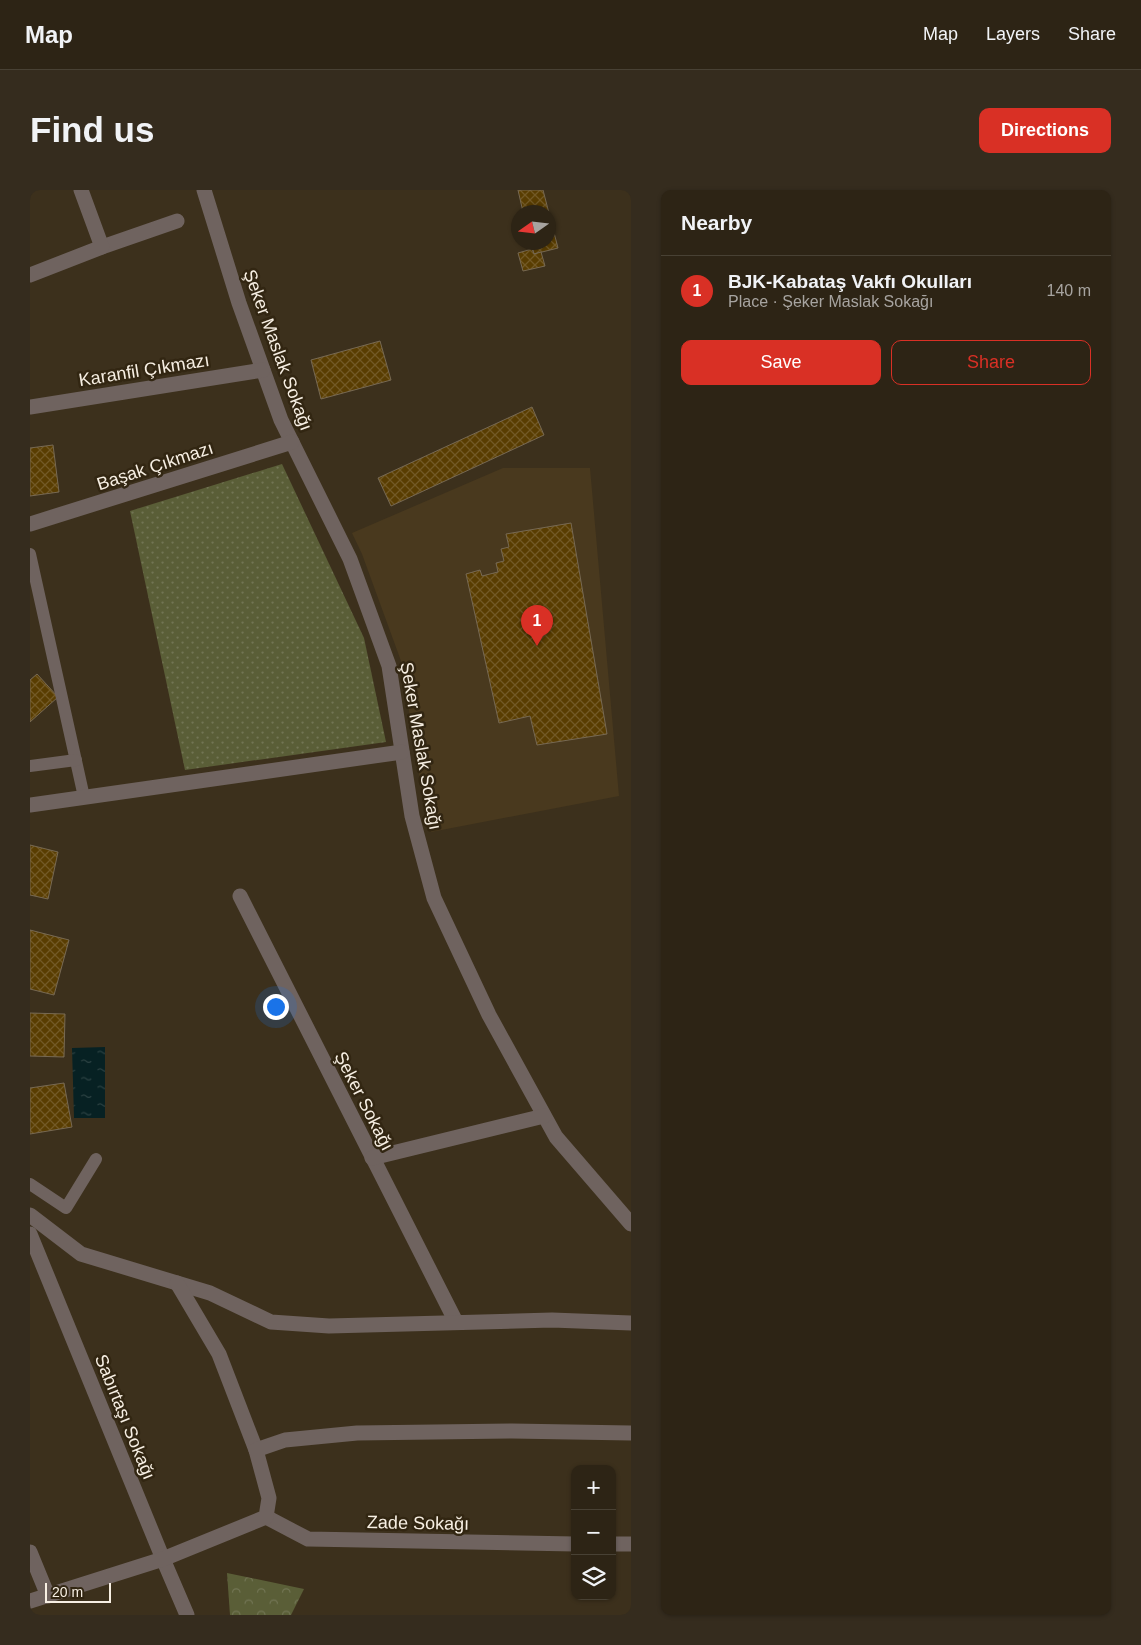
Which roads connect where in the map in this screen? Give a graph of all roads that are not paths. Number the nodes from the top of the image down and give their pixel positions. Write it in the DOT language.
graph roads {
  1 [pos="81,190"];
  2 [pos="204,190"];
  3 [pos="177,221"];
  4 [pos="102,247"];
  5 [pos="30,275"];
  6 [pos="263,370"];
  7 [pos="30,407"];
  8 [pos="292,442"];
  9 [pos="30,524"];
  10 [pos="30,554"];
  11 [pos="402,752"];
  12 [pos="76,760"];
  13 [pos="30,766"];
  14 [pos="84,796"];
  15 [pos="30,805"];
  16 [pos="240,896"];
  17 [pos="544,1116"];
  18 [pos="372,1158"];
  19 [pos="96,1159"];
  20 [pos="30,1184"];
  21 [pos="30,1215"];
  22 [pos="631,1224"];
  23 [pos="30,1234"];
  24 [pos="177,1283"];
  25 [pos="456,1322"];
  26 [pos="631,1323"];
  27 [pos="631,1433"];
  28 [pos="256,1450"];
  29 [pos="266,1517"];
  30 [pos="571,1544"];
  31 [pos="616,1544"];
  32 [pos="631,1544"];
  33 [pos="30,1552"];
  34 [pos="163,1559"];
  35 [pos="48,1596"];
  36 [pos="30,1601"];
  37 [pos="187,1615"];
  1 -- 4 [label="street"];
  2 -- 6 [label="street, Şeker Maslak Sokağı"];
  3 -- 4 [label="street"];
  4 -- 5 [label="street"];
  6 -- 7 [label="street, Karanfil Çıkmazı"];
  6 -- 8 [label="street, Şeker Maslak Sokağı"];
  8 -- 9 [label="street, Başak Çıkmazı"];
  8 -- 11 [label="street, Şeker Maslak Sokağı"];
  10 -- 12 [label="lane"];
  11 -- 14 [label="street"];
  11 -- 17 [label="street, Şeker Maslak Sokağı"];
  12 -- 13 [label="lane"];
  12 -- 14 [label="lane"];
  14 -- 15 [label="street"];
  16 -- 18 [label="street, Şeker Sokağı"];
  17 -- 18 [label="street"];
  17 -- 22 [label="street, Şeker Maslak Sokağı"];
  18 -- 25 [label="street, Şeker Sokağı"];
  19 -- 20 [label="lane"];
  21 -- 24 [label="street"];
  23 -- 34 [label="street, Sabırtaşı Sokağı"];
  24 -- 25 [label="street"];
  24 -- 28 [label="street"];
  25 -- 26 [label="street"];
  27 -- 28 [label="street"];
  28 -- 29 [label="street"];
  29 -- 30 [label="street, Zade Sokağı"];
  29 -- 34 [label="street"];
  31 -- 32 [label="street"];
  33 -- 35 [label="street"];
  34 -- 35 [label="street"];
  34 -- 37 [label="street, Sabırtaşı Sokağı"];
  35 -- 36 [label="street"];
}
